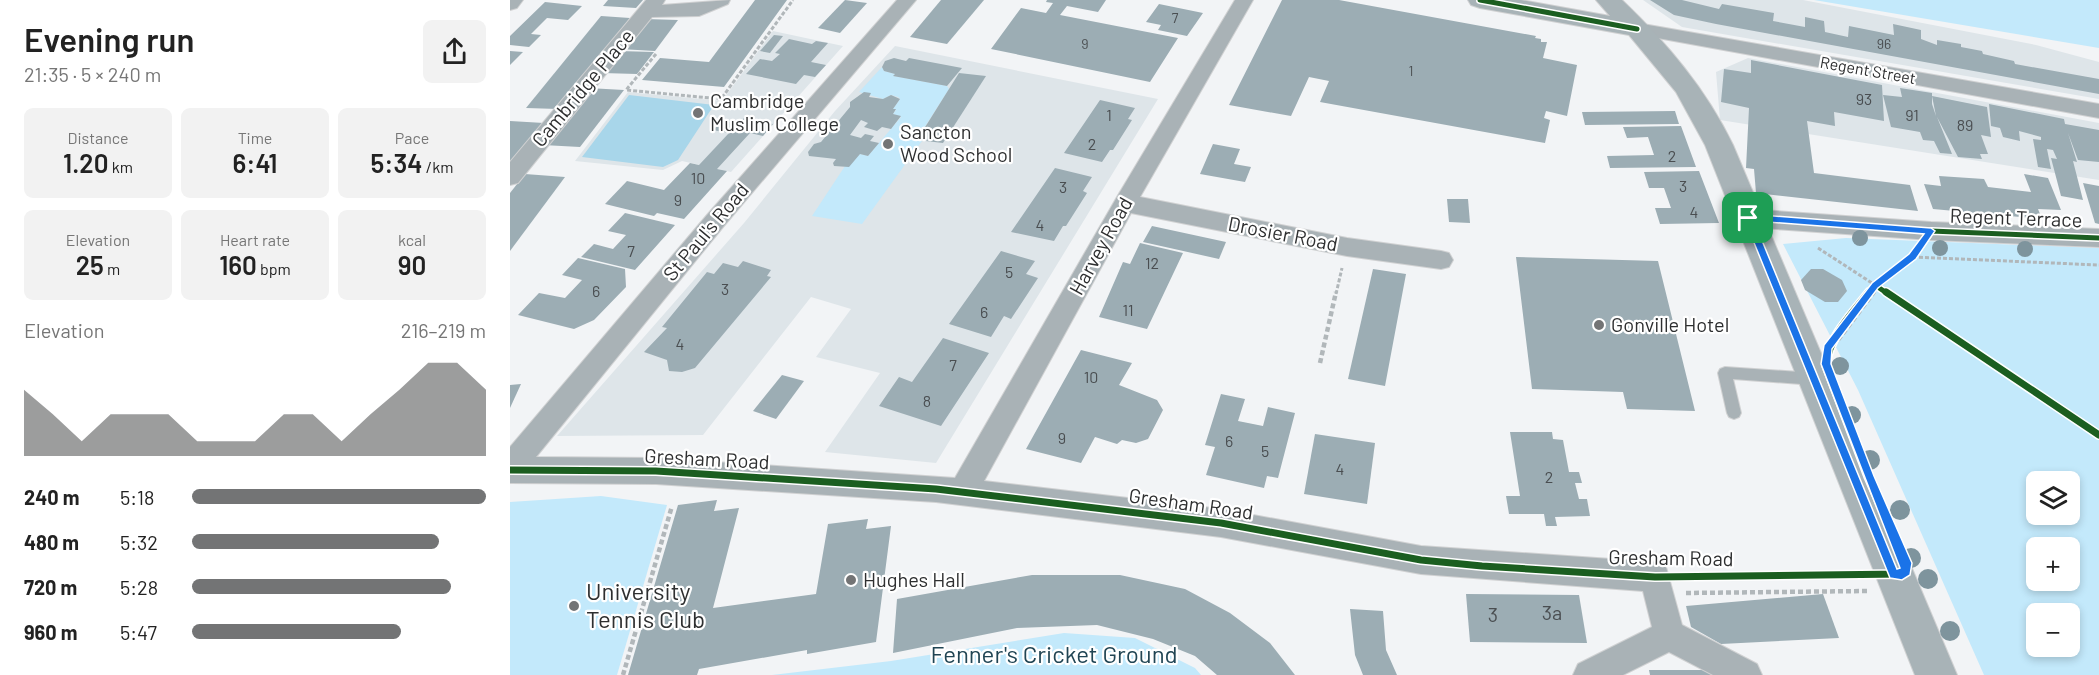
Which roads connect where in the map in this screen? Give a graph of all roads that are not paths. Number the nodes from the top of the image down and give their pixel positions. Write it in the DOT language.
graph roads {
  1 [pos="514,0"];
  2 [pos="721,0"];
  3 [pos="907,0"];
  4 [pos="1244,0"];
  5 [pos="1480,0"];
  6 [pos="1608,0"];
  7 [pos="510,4"];
  8 [pos="652,6"];
  9 [pos="1637,29"];
  10 [pos="2099,111"];
  11 [pos="510,177"];
  12 [pos="1125,202"];
  13 [pos="1761,218"];
  14 [pos="2099,238"];
  15 [pos="1441,260"];
  16 [pos="1814,379"];
  17 [pos="1734,412"];
  18 [pos="510,469"];
  19 [pos="962,493"];
  20 [pos="1669,635"];
  21 [pos="1588,675"];
  22 [pos="1746,675"];
  23 [pos="1936,675"];
  1 -- 7 [label="street"];
  2 -- 8 [label="street"];
  3 -- 18 [label="street, St Paul's Road"];
  4 -- 12 [label="street, Harvey Road"];
  5 -- 9 [label="main road"];
  6 -- 9 [label="main road"];
  8 -- 11 [label="street, Cambridge Place"];
  9 -- 10 [label="street, Regent Street"];
  9 -- 13 [label="main road"];
  12 -- 15 [label="street, Drosier Road"];
  12 -- 19 [label="street, Harvey Road"];
  13 -- 14 [label="street, Regent Terrace"];
  13 -- 16 [label="main road"];
  16 -- 17 [label="lane"];
  16 -- 23 [label="main road"];
  18 -- 19 [label="street, Gresham Road"];
  19 -- 20 [label="street, Gresham Road"];
  20 -- 21 [label="street"];
  20 -- 22 [label="street"];
}
